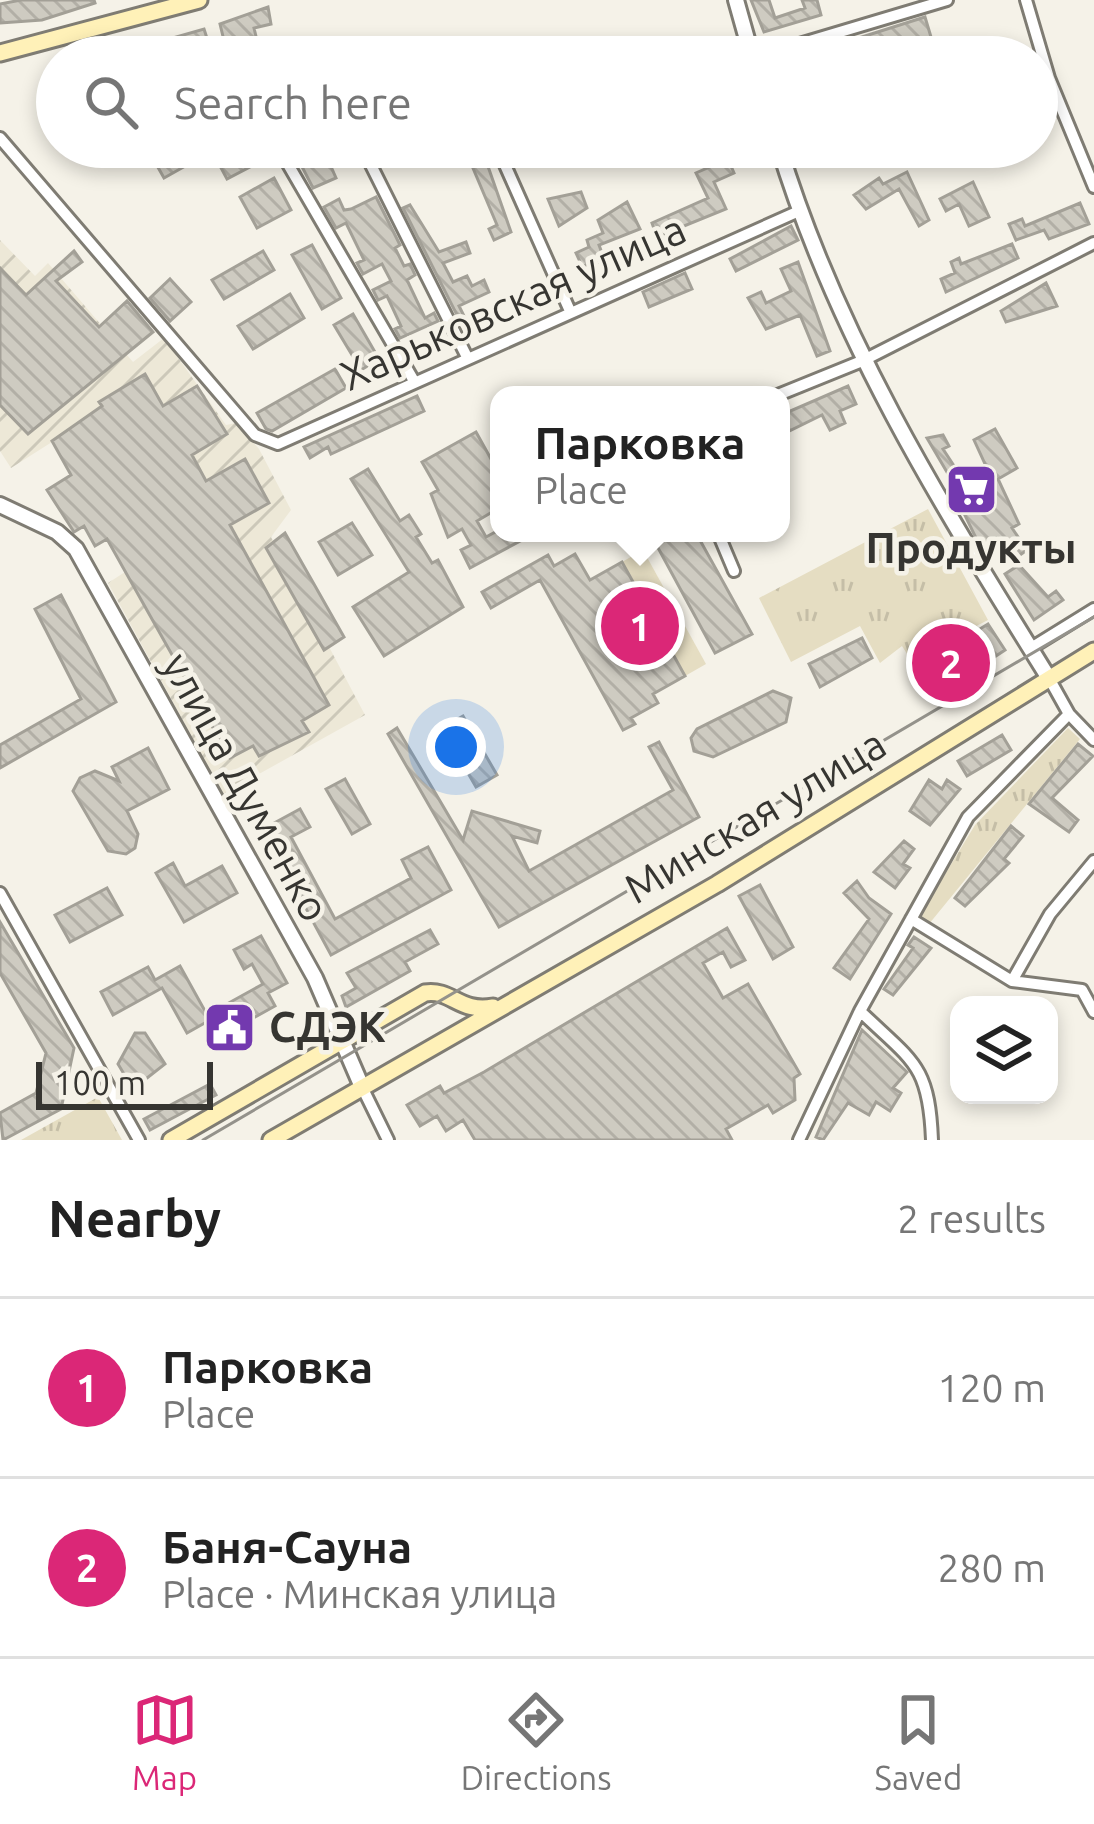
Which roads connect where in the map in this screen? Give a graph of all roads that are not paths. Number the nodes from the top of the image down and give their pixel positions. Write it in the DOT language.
graph roads {
  1 [pos="200,0"];
  2 [pos="736,0"];
  3 [pos="946,0"];
  4 [pos="1026,0"];
  5 [pos="62,36"];
  6 [pos="747,36"];
  7 [pos="814,36"];
  8 [pos="1037,36"];
  9 [pos="36,43"];
  10 [pos="0,52"];
  11 [pos="1058,100"];
  12 [pos="0,138"];
  13 [pos="290,168"];
  14 [pos="372,168"];
  15 [pos="506,168"];
  16 [pos="786,168"];
  17 [pos="1094,187"];
  18 [pos="799,211"];
  19 [pos="1094,243"];
  20 [pos="570,311"];
  21 [pos="467,357"];
  22 [pos="862,361"];
  23 [pos="414,381"];
  24 [pos="790,390"];
  25 [pos="0,505"];
  26 [pos="722,542"];
  27 [pos="734,571"];
  28 [pos="1094,609"];
  29 [pos="1031,649"];
  30 [pos="1094,651"];
  31 [pos="1050,680"];
  32 [pos="1070,715"];
  33 [pos="1094,740"];
  34 [pos="1094,861"];
  35 [pos="0,893"];
  36 [pos="910,919"];
  37 [pos="1012,981"];
  38 [pos="512,1000"];
  39 [pos="456,1003"];
  40 [pos="860,1011"];
  41 [pos="1094,1012"];
  42 [pos="343,1042"];
  43 [pos="427,1048"];
  44 [pos="362,1087"];
  45 [pos="139,1140"];
  46 [pos="171,1140"];
  47 [pos="271,1140"];
  48 [pos="388,1140"];
  49 [pos="799,1140"];
  50 [pos="932,1140"];
  1 -- 5 [label="main road"];
  2 -- 6 [label="street"];
  3 -- 7 [label="street"];
  4 -- 8 [label="street"];
  9 -- 10 [label="main road"];
  11 -- 17 [label="street"];
  12 -- 23 [label="street, Харьковская улица"];
  13 -- 23 [label="street"];
  14 -- 21 [label="street"];
  15 -- 20 [label="street"];
  16 -- 18 [label="street"];
  18 -- 20 [label="street, Харьковская улица"];
  18 -- 22 [label="street"];
  19 -- 22 [label="street"];
  20 -- 21 [label="street, Харьковская улица"];
  21 -- 23 [label="street, Харьковская улица"];
  22 -- 24 [label="street"];
  22 -- 29 [label="street"];
  25 -- 42 [label="street, улица Думенко"];
  26 -- 27 [label="street"];
  28 -- 29 [label="street"];
  29 -- 31 [label="street"];
  30 -- 31 [label="main road, Минская улица"];
  31 -- 32 [label="street"];
  31 -- 38 [label="main road, Минская улица"];
  32 -- 33 [label="street"];
  32 -- 36 [label="street"];
  34 -- 37 [label="street"];
  35 -- 45 [label="street"];
  36 -- 37 [label="street"];
  36 -- 40 [label="street"];
  37 -- 41 [label="street"];
  38 -- 39 [label="main road"];
  38 -- 43 [label="main road, Минская улица"];
  39 -- 42 [label="main road"];
  39 -- 43 [label="main road"];
  40 -- 49 [label="street"];
  40 -- 50 [label="street"];
  42 -- 44 [label="street, улица Думенко"];
  42 -- 46 [label="main road"];
  43 -- 44 [label="main road, Минская улица"];
  44 -- 47 [label="main road, Минская улица"];
  44 -- 48 [label="street, улица Думенко"];
}
